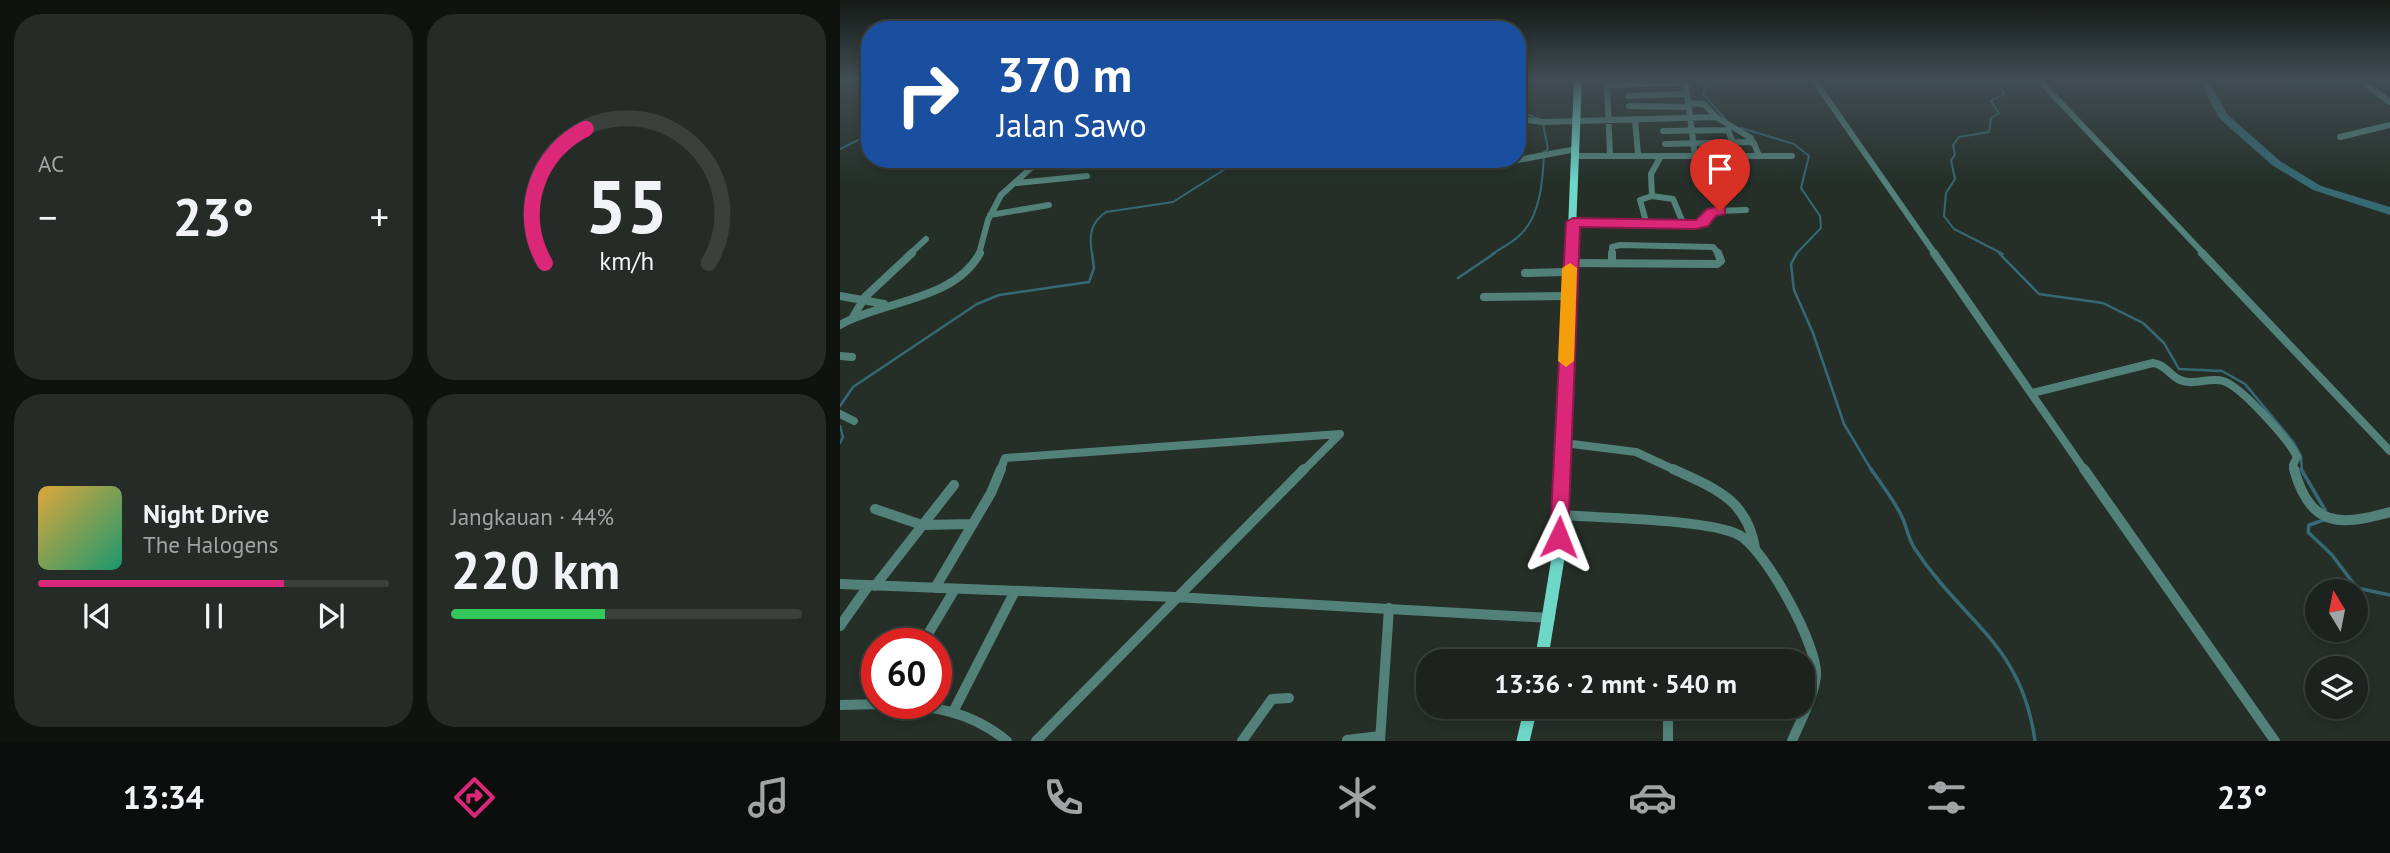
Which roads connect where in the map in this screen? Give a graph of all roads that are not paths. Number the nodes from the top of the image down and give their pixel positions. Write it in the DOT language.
graph roads {
  1 [pos="1578,115"];
  2 [pos="1610,115"];
  3 [pos="1631,115"];
  4 [pos="1689,115"];
  5 [pos="1714,115"];
  6 [pos="1838,115"];
  7 [pos="2072,115"];
  8 [pos="1716,117"];
  9 [pos="1690,118"];
  10 [pos="1578,119"];
  11 [pos="1632,119"];
  12 [pos="1661,119"];
  13 [pos="1526,120"];
  14 [pos="1611,120"];
  15 [pos="2390,125"];
  16 [pos="1663,131"];
  17 [pos="1690,131"];
  18 [pos="2340,137"];
  19 [pos="1733,143"];
  20 [pos="1752,143"];
  21 [pos="1665,144"];
  22 [pos="1692,144"];
  23 [pos="1576,152"];
  24 [pos="1638,154"];
  25 [pos="1610,155"];
  26 [pos="1664,156"];
  27 [pos="1695,156"];
  28 [pos="1759,156"];
  29 [pos="1792,156"];
  30 [pos="1526,160"];
  31 [pos="1032,168"];
  32 [pos="1087,176"];
  33 [pos="1017,183"];
  34 [pos="1652,196"];
  35 [pos="1049,205"];
  36 [pos="1746,211"];
  37 [pos="989,215"];
  38 [pos="1573,222"];
  39 [pos="1647,225"];
  40 [pos="1684,225"];
  41 [pos="926,239"];
  42 [pos="1612,263"];
  43 [pos="1570,268"];
  44 [pos="1525,273"];
  45 [pos="840,296"];
  46 [pos="1568,296"];
  47 [pos="1484,297"];
  48 [pos="862,299"];
  49 [pos="884,304"];
  50 [pos="853,317"];
  51 [pos="840,325"];
  52 [pos="840,356"];
  53 [pos="852,356"];
  54 [pos="2032,393"];
  55 [pos="840,414"];
  56 [pos="854,421"];
  57 [pos="1564,443"];
  58 [pos="2390,451"];
  59 [pos="954,485"];
  60 [pos="875,509"];
  61 [pos="2390,512"];
  62 [pos="1560,515"];
  63 [pos="974,524"];
  64 [pos="922,525"];
  65 [pos="1755,548"];
  66 [pos="840,584"];
  67 [pos="872,585"];
  68 [pos="935,588"];
  69 [pos="955,589"];
  70 [pos="1015,591"];
  71 [pos="1175,597"];
  72 [pos="1389,608"];
  73 [pos="1550,618"];
  74 [pos="840,626"];
  75 [pos="932,628"];
  76 [pos="1544,649"];
  77 [pos="1289,698"];
  78 [pos="840,705"];
  79 [pos="861,705"];
  80 [pos="954,710"];
  81 [pos="1528,719"];
  82 [pos="1668,719"];
  83 [pos="1380,738"];
  84 [pos="1347,740"];
  85 [pos="1007,741"];
  86 [pos="1036,741"];
  87 [pos="1242,741"];
  88 [pos="1523,741"];
  89 [pos="1668,741"];
  90 [pos="1792,741"];
  91 [pos="2275,741"];
  1 -- 10 [label="main road"];
  2 -- 14 [label="street"];
  3 -- 11 [label="street"];
  4 -- 9 [label="street"];
  5 -- 8 [label="street"];
  6 -- 54 [label="street"];
  7 -- 58 [label="street"];
  8 -- 9 [label="street"];
  8 -- 20 [label="street"];
  9 -- 12 [label="street"];
  9 -- 17 [label="street"];
  10 -- 13 [label="street"];
  10 -- 14 [label="street"];
  10 -- 23 [label="main road"];
  11 -- 12 [label="street"];
  11 -- 14 [label="street"];
  11 -- 24 [label="street"];
  12 -- 16 [label="street"];
  14 -- 25 [label="street"];
  15 -- 18 [label="street"];
  16 -- 17 [label="street"];
  16 -- 21 [label="street"];
  17 -- 19 [label="street"];
  17 -- 22 [label="street"];
  19 -- 20 [label="street"];
  19 -- 22 [label="street"];
  20 -- 28 [label="street"];
  21 -- 22 [label="street"];
  21 -- 26 [label="street"];
  22 -- 27 [label="street"];
  23 -- 25 [label="street"];
  23 -- 30 [label="street"];
  23 -- 38 [label="main road"];
  24 -- 25 [label="street"];
  24 -- 26 [label="street"];
  26 -- 27 [label="street"];
  26 -- 34 [label="street"];
  27 -- 28 [label="street"];
  28 -- 29 [label="street"];
  31 -- 33 [label="street"];
  32 -- 33 [label="street"];
  33 -- 37 [label="street"];
  34 -- 39 [label="street"];
  34 -- 40 [label="street"];
  35 -- 37 [label="street"];
  36 -- 40 [label="street"];
  37 -- 49 [label="street"];
  38 -- 39 [label="street"];
  38 -- 43 [label="main road"];
  39 -- 40 [label="street"];
  41 -- 48 [label="street"];
  42 -- 42 [label="street"];
  42 -- 43 [label="street"];
  43 -- 44 [label="street"];
  43 -- 46 [label="main road"];
  45 -- 48 [label="street"];
  46 -- 47 [label="street"];
  46 -- 57 [label="main road"];
  48 -- 49 [label="street"];
  48 -- 50 [label="street"];
  49 -- 50 [label="street"];
  50 -- 51 [label="street"];
  52 -- 53 [label="street"];
  54 -- 61 [label="street"];
  54 -- 91 [label="street"];
  55 -- 56 [label="street"];
  57 -- 62 [label="main road"];
  57 -- 65 [label="street"];
  59 -- 64 [label="street"];
  60 -- 64 [label="street"];
  62 -- 65 [label="street"];
  62 -- 73 [label="main road"];
  63 -- 64 [label="street"];
  63 -- 68 [label="street"];
  63 -- 71 [label="street"];
  64 -- 67 [label="street"];
  65 -- 90 [label="street"];
  66 -- 67 [label="street"];
  67 -- 68 [label="street"];
  67 -- 74 [label="street"];
  68 -- 69 [label="street"];
  69 -- 70 [label="street"];
  69 -- 75 [label="street"];
  70 -- 71 [label="street"];
  70 -- 80 [label="street"];
  71 -- 72 [label="street"];
  71 -- 86 [label="street"];
  72 -- 73 [label="street"];
  72 -- 83 [label="street"];
  73 -- 76 [label="main road"];
  77 -- 87 [label="street"];
  78 -- 79 [label="street"];
  80 -- 85 [label="street"];
  81 -- 88 [label="main road"];
  82 -- 89 [label="street"];
  83 -- 84 [label="street"];
}
